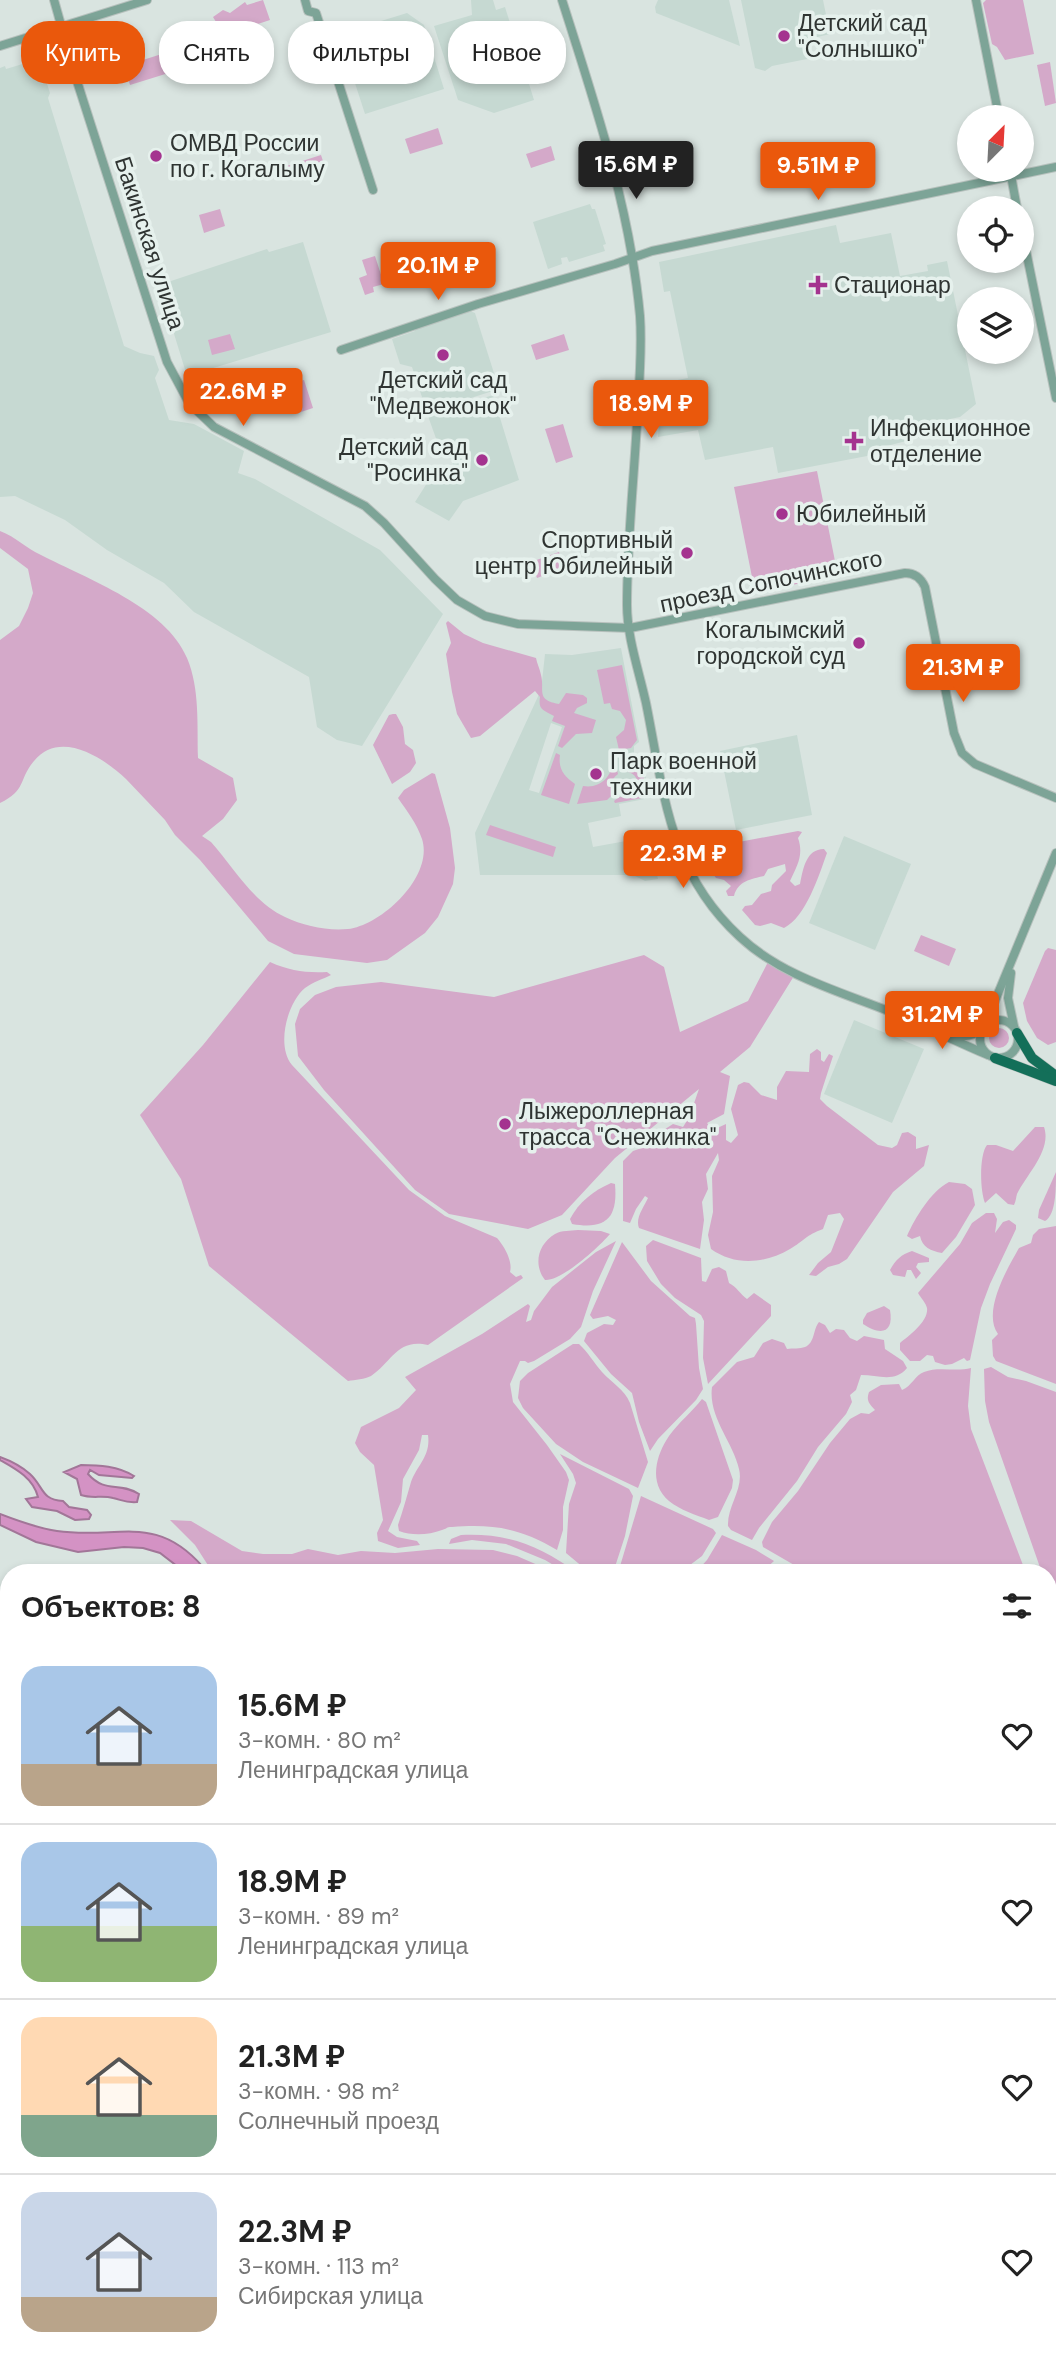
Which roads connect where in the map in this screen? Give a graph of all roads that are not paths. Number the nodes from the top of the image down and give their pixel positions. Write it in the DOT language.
graph roads {
  1 [pos="54,0"];
  2 [pos="146,0"];
  3 [pos="305,0"];
  4 [pos="562,0"];
  5 [pos="976,0"];
  6 [pos="59,21"];
  7 [pos="80,21"];
  8 [pos="21,39"];
  9 [pos="0,46"];
  10 [pos="79,84"];
  11 [pos="997,105"];
  12 [pos="1056,167"];
  13 [pos="1034,170"];
  14 [pos="969,182"];
  15 [pos="373,190"];
  16 [pos="632,257"];
  17 [pos="1031,273"];
  18 [pos="341,349"];
  19 [pos="1056,398"];
  20 [pos="630,628"];
  21 [pos="1056,798"];
  22 [pos="1056,853"];
  23 [pos="1014,959"];
  24 [pos="908,1020"];
  25 [pos="984,1026"];
  26 [pos="1016,1031"];
  27 [pos="991,1056"];
  28 [pos="1056,1078"];
  1 -- 6 [label="street, Бакинская улица"];
  2 -- 7 [label="street"];
  3 -- 15 [label="street"];
  4 -- 16 [label="street"];
  5 -- 11 [label="street"];
  8 -- 9 [label="street"];
  10 -- 20 [label="street, Бакинская улица"];
  12 -- 13 [label="street"];
  14 -- 16 [label="street"];
  16 -- 18 [label="street"];
  16 -- 20 [label="street"];
  17 -- 19 [label="street"];
  20 -- 21 [label="street, проезд Сопочинского"];
  20 -- 24 [label="street"];
  22 -- 23 [label="street"];
  23 -- 25 [label="street"];
  23 -- 26 [label="street"];
  24 -- 25 [label="street"];
  24 -- 27 [label="street"];
  25 -- 26 [label="street"];
  25 -- 27 [label="street"];
  26 -- 27 [label="street"];
  26 -- 28 [label="main road"];
  27 -- 28 [label="main road"];
}
